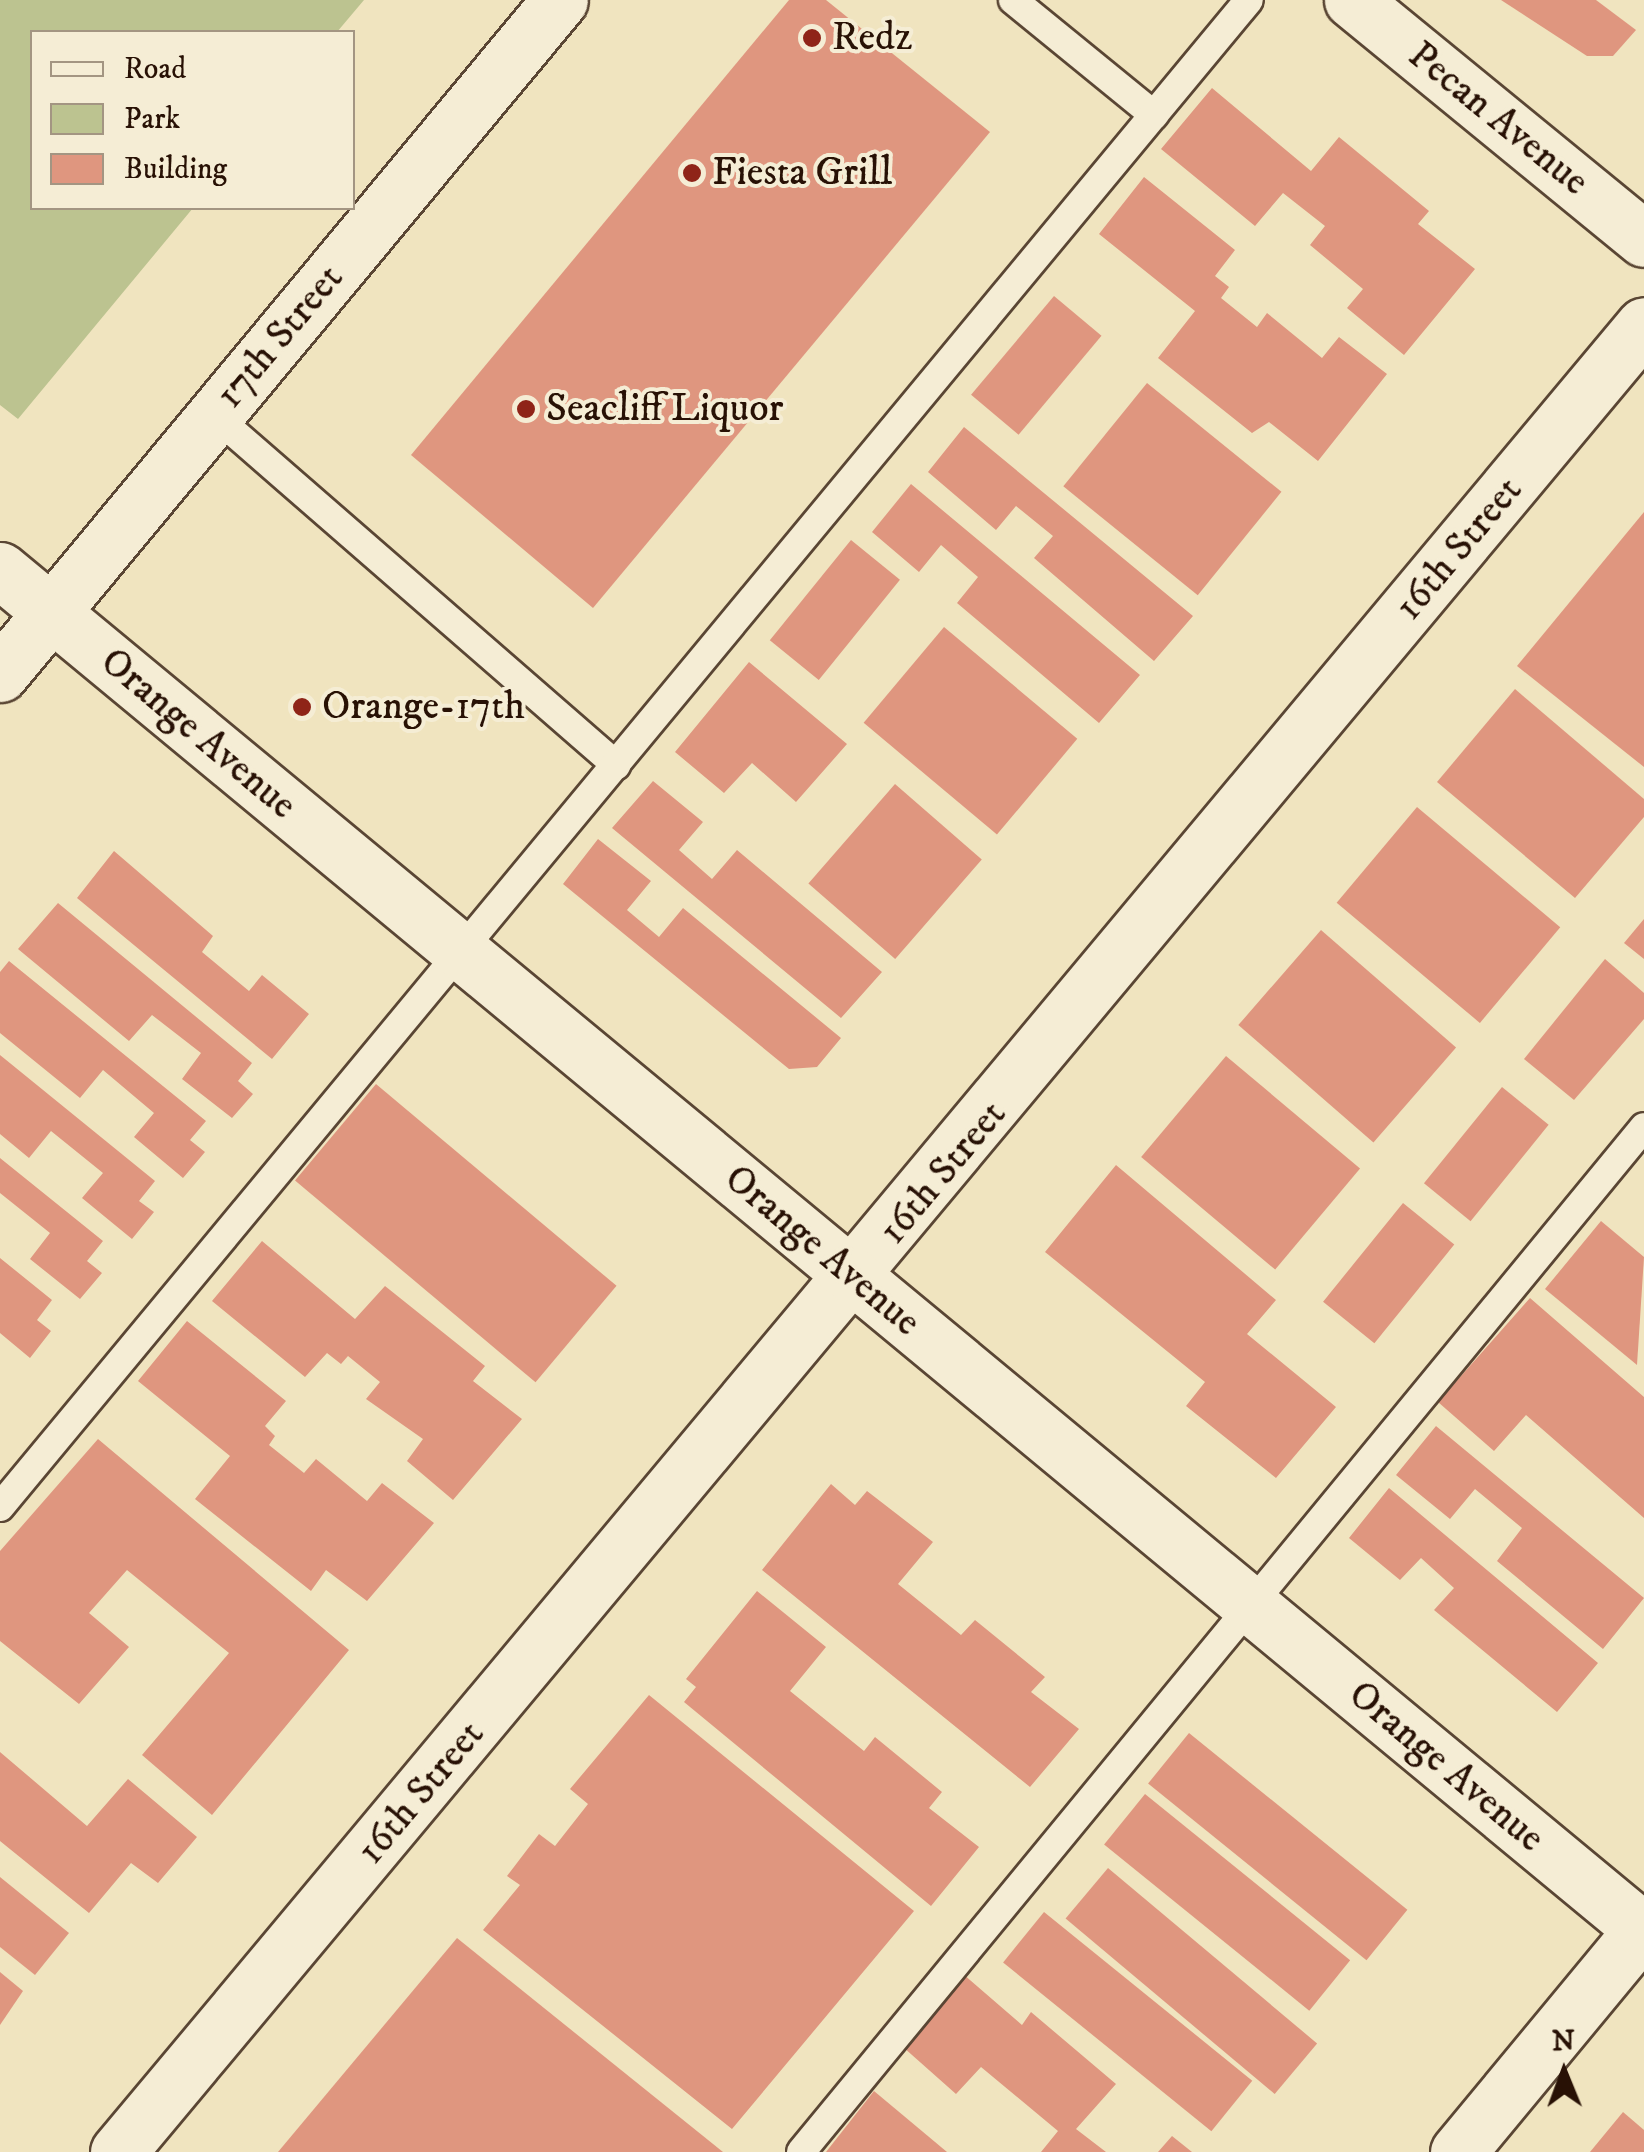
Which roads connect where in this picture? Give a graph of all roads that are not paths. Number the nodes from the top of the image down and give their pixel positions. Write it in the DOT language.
graph roads {
  1 [pos="560,0"];
  2 [pos="1013,0"];
  3 [pos="1249,0"];
  4 [pos="1352,0"];
  5 [pos="1154,115"];
  6 [pos="1644,239"];
  7 [pos="1644,325"];
  8 [pos="214,416"];
  9 [pos="0,570"];
  10 [pos="51,612"];
  11 [pos="0,674"];
  12 [pos="616,765"];
  13 [pos="461,952"];
  14 [pos="1644,1127"];
  15 [pos="855,1278"];
  16 [pos="0,1507"];
  17 [pos="1250,1606"];
  18 [pos="1643,1929"];
  19 [pos="118,2152"];
  20 [pos="801,2152"];
  21 [pos="1458,2152"];
  1 -- 8 [label="street, 17th Street"];
  2 -- 5 [label="lane"];
  3 -- 5 [label="lane"];
  4 -- 6 [label="street, Pecan Avenue"];
  5 -- 12 [label="lane"];
  7 -- 15 [label="street, 16th Street"];
  8 -- 10 [label="street, 17th Street"];
  8 -- 12 [label="lane"];
  9 -- 10 [label="street, Orange Avenue"];
  10 -- 11 [label="street, 17th Street"];
  10 -- 13 [label="street, Orange Avenue"];
  12 -- 13 [label="lane"];
  13 -- 15 [label="street, Orange Avenue"];
  13 -- 16 [label="lane"];
  14 -- 17 [label="lane"];
  15 -- 17 [label="street, Orange Avenue"];
  15 -- 19 [label="street, 16th Street"];
  17 -- 18 [label="street, Orange Avenue"];
  17 -- 20 [label="lane"];
  18 -- 21 [label="street"];
}
